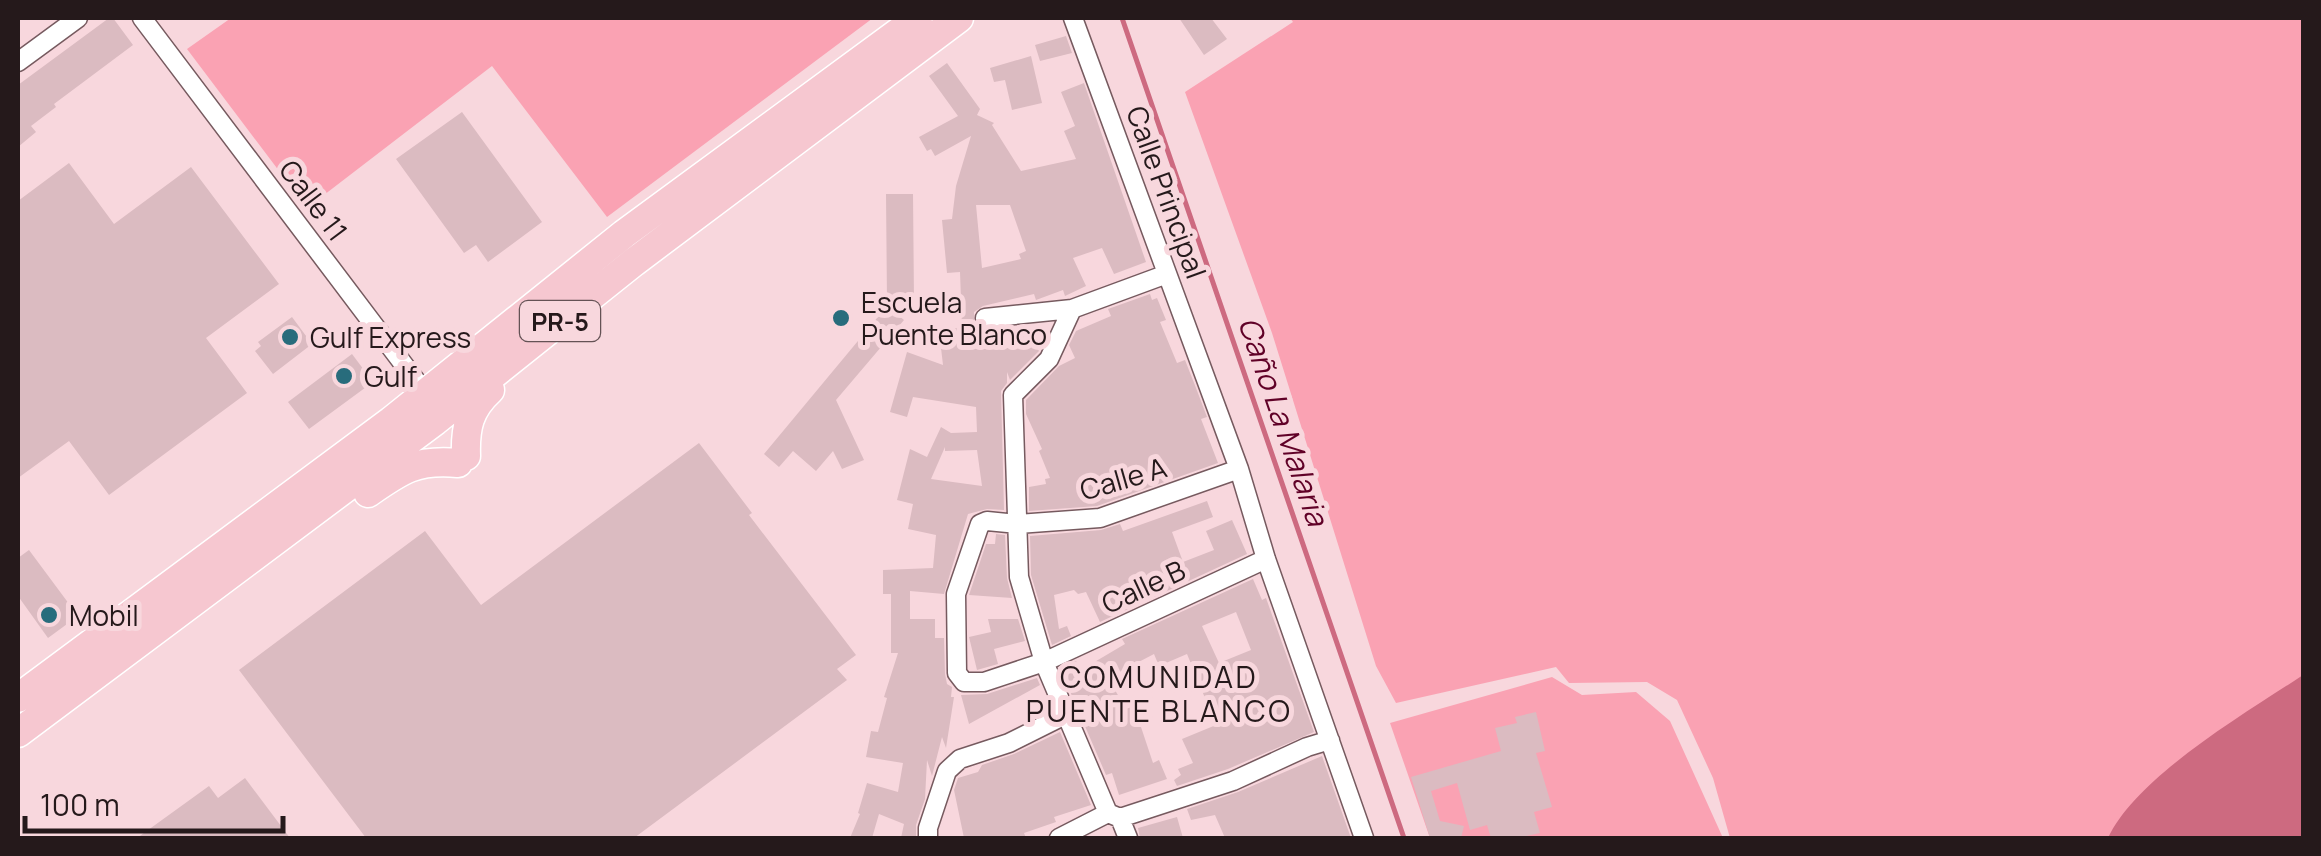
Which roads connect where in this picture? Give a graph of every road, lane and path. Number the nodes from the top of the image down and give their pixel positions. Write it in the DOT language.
graph roads {
  1 [pos="78,18"];
  2 [pos="142,18"];
  3 [pos="918,18"];
  4 [pos="959,18"];
  5 [pos="1073,18"];
  6 [pos="18,62"];
  7 [pos="1167,274"];
  8 [pos="1072,309"];
  9 [pos="986,318"];
  10 [pos="504,366"];
  11 [pos="426,394"];
  12 [pos="434,421"];
  13 [pos="1239,470"];
  14 [pos="312,512"];
  15 [pos="1018,524"];
  16 [pos="1266,559"];
  17 [pos="1044,662"];
  18 [pos="18,698"];
  19 [pos="1066,715"];
  20 [pos="18,733"];
  21 [pos="1330,740"];
  22 [pos="1114,815"];
  23 [pos="928,838"];
  24 [pos="1059,838"];
  25 [pos="1128,838"];
  26 [pos="1364,838"];
  1 -- 6 [label="street"];
  2 -- 11 [label="street, Calle 11"];
  3 -- 11 [label="main road, PR-5"];
  4 -- 10 [label="main road, PR-5"];
  5 -- 7 [label="street, Calle Principal"];
  7 -- 8 [label="street"];
  7 -- 13 [label="street, Calle Principal"];
  8 -- 9 [label="street"];
  8 -- 15 [label="street"];
  10 -- 12 [label="main road, PR-5"];
  10 -- 14 [label="main road"];
  11 -- 12 [label="street, Calle 11"];
  11 -- 18 [label="main road, PR-5"];
  12 -- 14 [label="main road, PR-5"];
  13 -- 15 [label="street, Calle A"];
  13 -- 16 [label="street, Calle Principal"];
  14 -- 20 [label="main road, PR-5"];
  15 -- 17 [label="street"];
  15 -- 17 [label="street, Calle A"];
  16 -- 17 [label="street, Calle B"];
  16 -- 21 [label="street, Calle Principal"];
  17 -- 19 [label="street"];
  19 -- 22 [label="street"];
  19 -- 23 [label="street"];
  21 -- 22 [label="street"];
  21 -- 26 [label="street, Calle Principal"];
  22 -- 24 [label="street"];
  22 -- 25 [label="street"];
}
